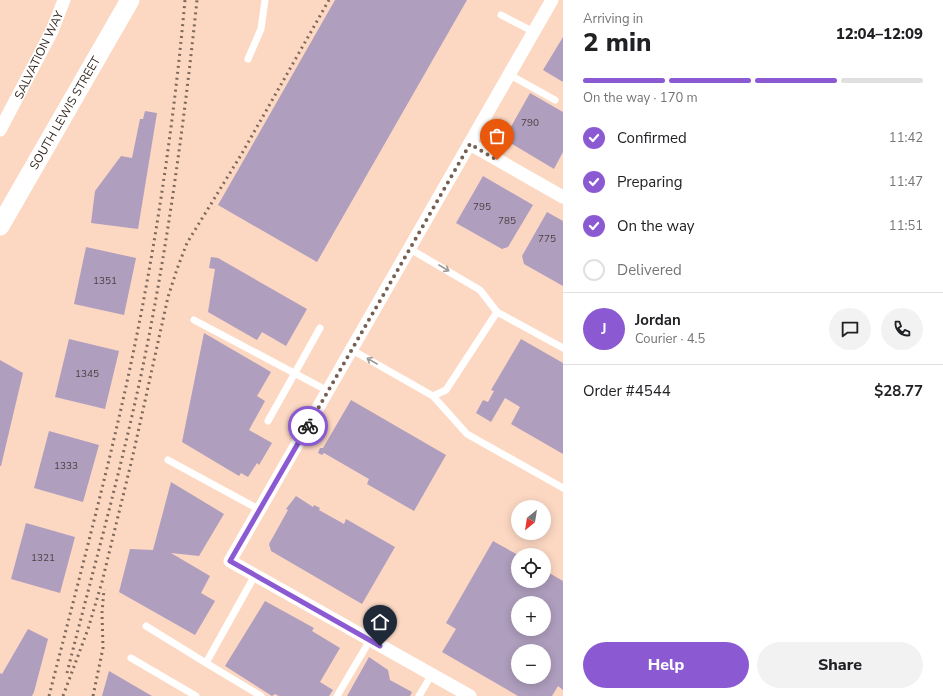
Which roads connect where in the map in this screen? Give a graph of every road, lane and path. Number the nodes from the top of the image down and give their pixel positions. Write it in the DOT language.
graph roads {
  1 [pos="64,0"];
  2 [pos="130,0"];
  3 [pos="265,0"];
  4 [pos="552,0"];
  5 [pos="501,15"];
  6 [pos="534,32"];
  7 [pos="248,59"];
  8 [pos="510,75"];
  9 [pos="555,100"];
  10 [pos="0,130"];
  11 [pos="470,144"];
  12 [pos="563,197"];
  13 [pos="3,215"];
  14 [pos="410,249"];
  15 [pos="497,312"];
  16 [pos="194,320"];
  17 [pos="320,328"];
  18 [pos="563,348"];
  19 [pos="352,350"];
  20 [pos="294,374"];
  21 [pos="328,392"];
  22 [pos="433,396"];
  23 [pos="268,421"];
  24 [pos="168,460"];
  25 [pos="563,488"];
  26 [pos="260,510"];
  27 [pos="255,575"];
  28 [pos="146,626"];
  29 [pos="370,640"];
  30 [pos="131,658"];
  31 [pos="206,663"];
  32 [pos="432,674"];
  33 [pos="452,692"];
  34 [pos="196,696"];
  35 [pos="261,696"];
  36 [pos="337,696"];
  37 [pos="419,696"];
  38 [pos="470,696"];
  1 -- 10 [label="street, SALVATION WAY"];
  2 -- 13 [label="main road, SOUTH LEWIS STREET"];
  3 -- 7 [label="lane"];
  4 -- 6 [label="street"];
  5 -- 6 [label="lane"];
  6 -- 8 [label="street"];
  8 -- 9 [label="lane"];
  8 -- 11 [label="street"];
  11 -- 12 [label="street"];
  11 -- 14 [label="street"];
  14 -- 15 [label="lane, one-way"];
  14 -- 19 [label="street"];
  15 -- 18 [label="lane"];
  15 -- 22 [label="lane"];
  16 -- 20 [label="lane"];
  17 -- 20 [label="lane"];
  19 -- 21 [label="street"];
  22 -- 19 [label="lane, one-way"];
  20 -- 21 [label="lane"];
  20 -- 23 [label="lane"];
  21 -- 26 [label="street"];
  22 -- 25 [label="lane"];
  24 -- 26 [label="lane"];
  26 -- 27 [label="street"];
  27 -- 29 [label="street"];
  27 -- 31 [label="lane"];
  28 -- 31 [label="lane"];
  29 -- 32 [label="street"];
  29 -- 36 [label="lane"];
  30 -- 34 [label="lane"];
  31 -- 35 [label="lane"];
  32 -- 33 [label="street"];
  32 -- 37 [label="lane"];
  33 -- 38 [label="street"];
}
